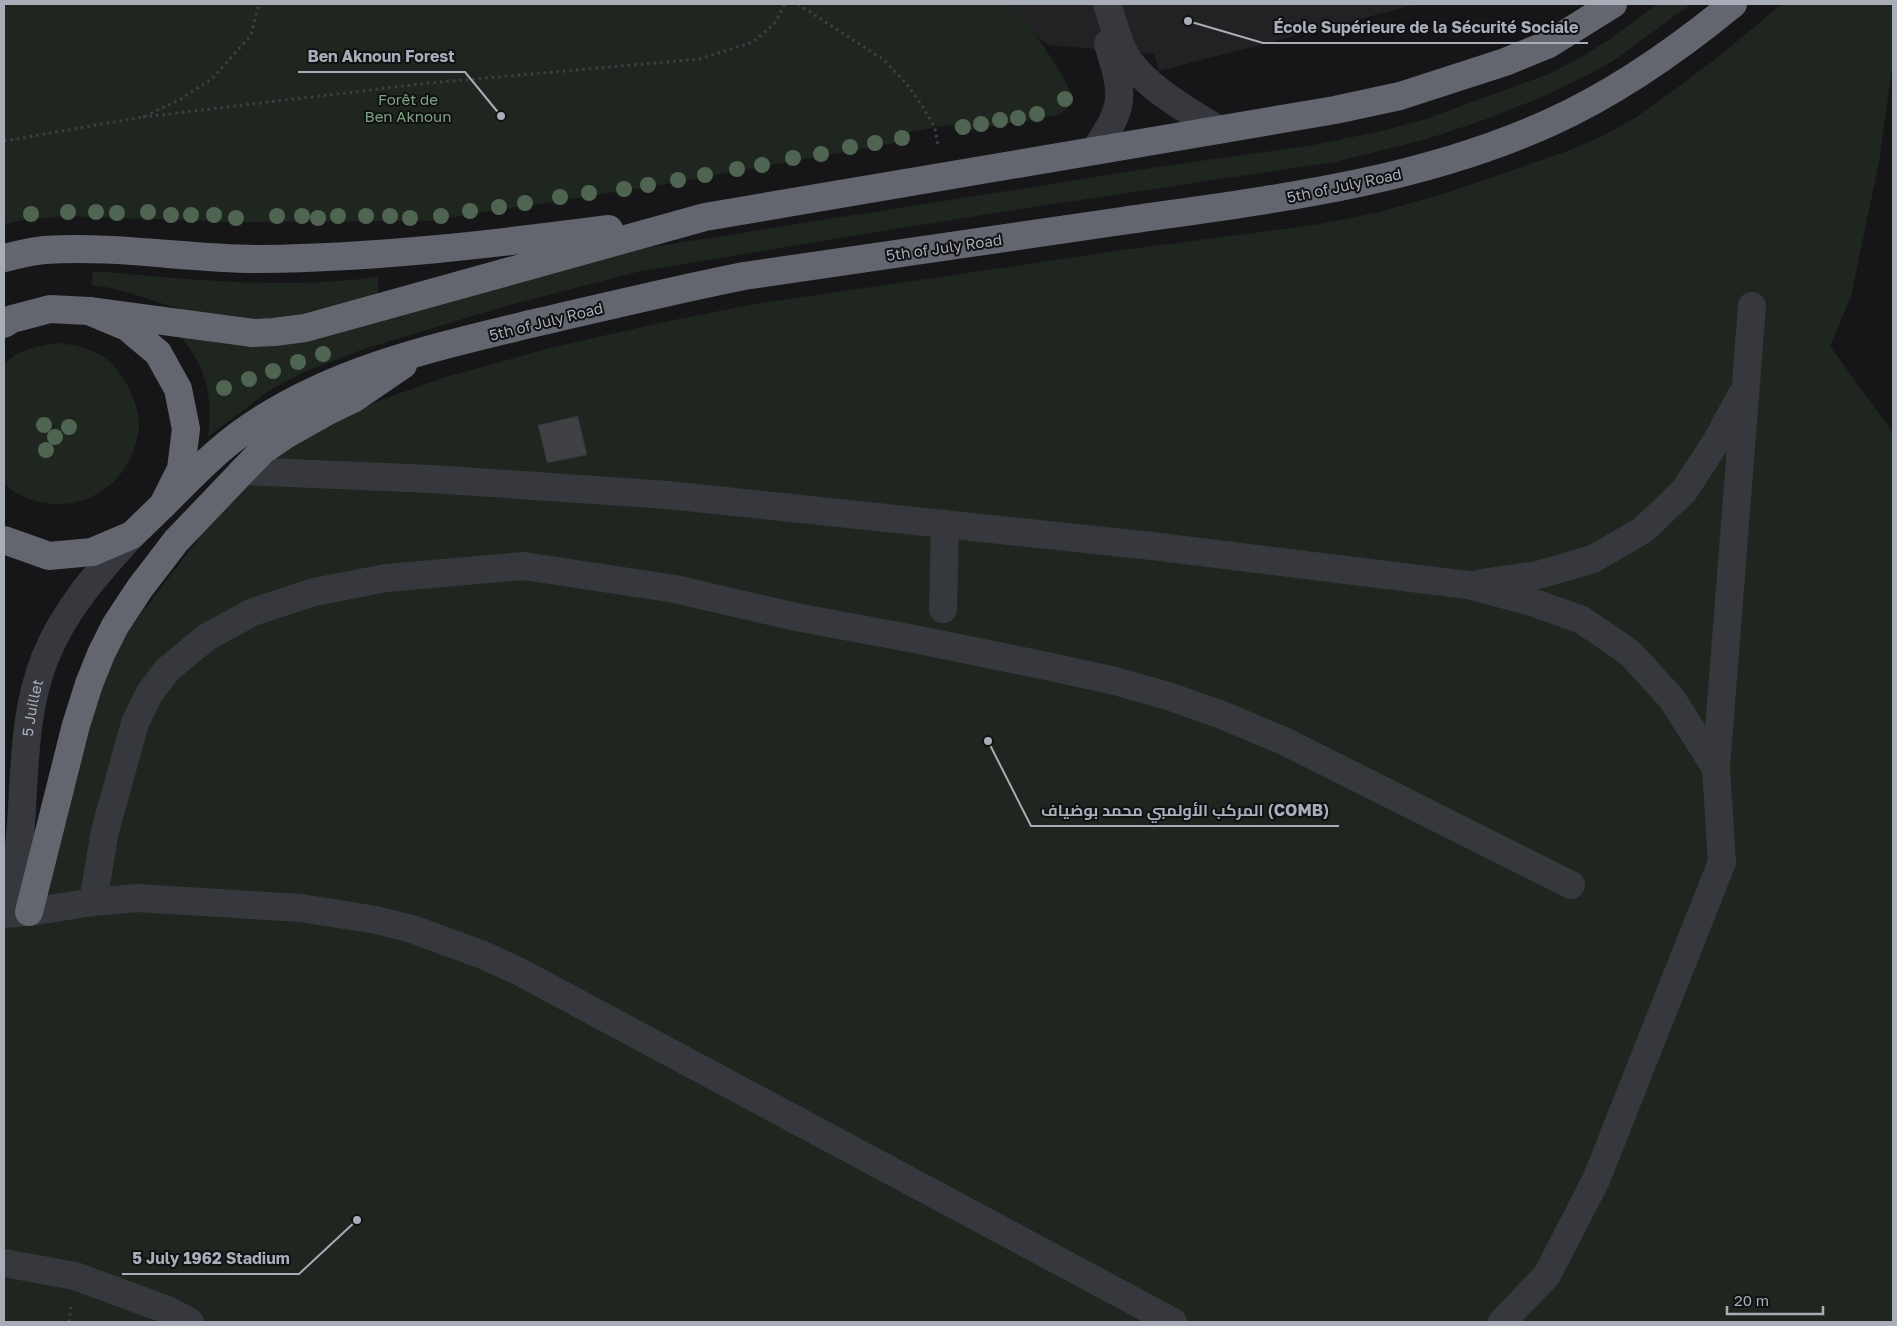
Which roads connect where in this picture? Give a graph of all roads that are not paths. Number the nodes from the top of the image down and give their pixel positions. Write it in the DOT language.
graph roads {
  1 [pos="1096,4"];
  2 [pos="1107,4"];
  3 [pos="1613,4"];
  4 [pos="1733,4"];
  5 [pos="1218,130"];
  6 [pos="1094,151"];
  7 [pos="705,217"];
  8 [pos="4,258"];
  9 [pos="1752,306"];
  10 [pos="89,311"];
  11 [pos="4,324"];
  12 [pos="423,350"];
  13 [pos="1746,386"];
  14 [pos="242,471"];
  15 [pos="163,505"];
  16 [pos="945,524"];
  17 [pos="132,535"];
  18 [pos="5,542"];
  19 [pos="1468,585"];
  20 [pos="943,609"];
  21 [pos="1716,768"];
  22 [pos="1571,886"];
  23 [pos="93,902"];
  24 [pos="12,911"];
  25 [pos="4,1263"];
  26 [pos="190,1322"];
  27 [pos="1173,1322"];
  28 [pos="1502,1322"];
  1 -- 6 [label="lane"];
  2 -- 5 [label="lane"];
  3 -- 5 [label="highway"];
  4 -- 12 [label="highway, 5th of July Road"];
  5 -- 6 [label="highway"];
  6 -- 7 [label="highway"];
  7 -- 8 [label="highway"];
  7 -- 10 [label="highway"];
  9 -- 13 [label="lane"];
  10 -- 11 [label="highway"];
  10 -- 15 [label="highway"];
  12 -- 14 [label="highway"];
  12 -- 15 [label="highway, 5th of July Road"];
  13 -- 19 [label="lane"];
  13 -- 21 [label="lane"];
  14 -- 16 [label="lane"];
  14 -- 24 [label="highway"];
  15 -- 17 [label="highway, 5th of July Road"];
  16 -- 19 [label="lane"];
  16 -- 20 [label="lane"];
  17 -- 18 [label="highway"];
  17 -- 24 [label="lane, 5 Juillet"];
  19 -- 21 [label="lane"];
  21 -- 28 [label="lane"];
  22 -- 23 [label="lane"];
  23 -- 24 [label="lane"];
  23 -- 27 [label="lane"];
  25 -- 26 [label="lane"];
}
